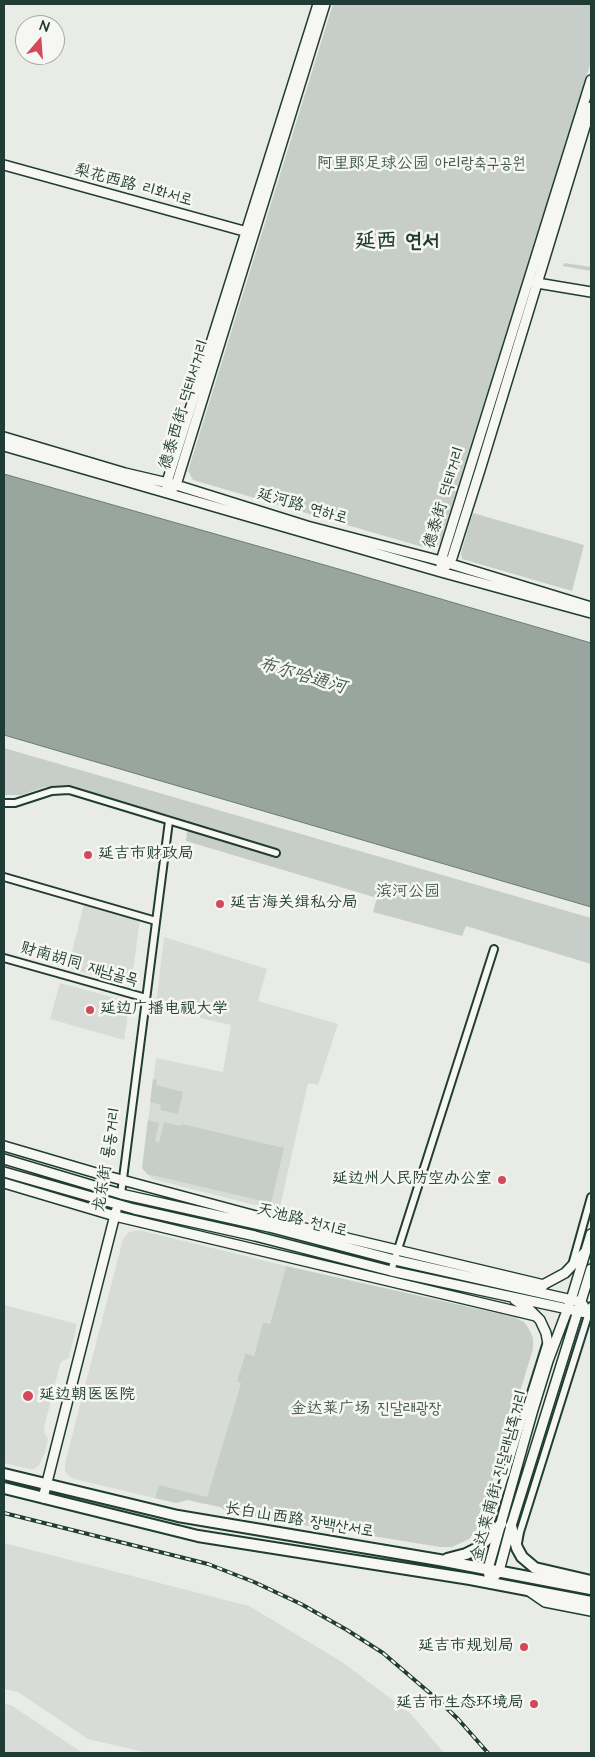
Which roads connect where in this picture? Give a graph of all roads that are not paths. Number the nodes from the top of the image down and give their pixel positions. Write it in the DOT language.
graph roads {
  1 [pos="318,4"];
  2 [pos="325,4"];
  3 [pos="591,80"];
  4 [pos="591,107"];
  5 [pos="4,165"];
  6 [pos="250,233"];
  7 [pos="532,282"];
  8 [pos="591,292"];
  9 [pos="4,437"];
  10 [pos="4,446"];
  11 [pos="171,483"];
  12 [pos="168,494"];
  13 [pos="445,562"];
  14 [pos="441,572"];
  15 [pos="591,607"];
  16 [pos="591,613"];
  17 [pos="4,802"];
  18 [pos="169,821"];
  19 [pos="276,853"];
  20 [pos="4,877"];
  21 [pos="156,921"];
  22 [pos="494,949"];
  23 [pos="4,958"];
  24 [pos="146,998"];
  25 [pos="4,1146"];
  26 [pos="4,1159"];
  27 [pos="4,1172"];
  28 [pos="122,1179"];
  29 [pos="4,1184"];
  30 [pos="121,1194"];
  31 [pos="591,1197"];
  32 [pos="118,1205"];
  33 [pos="115,1216"];
  34 [pos="591,1234"];
  35 [pos="254,1236"];
  36 [pos="587,1249"];
  37 [pos="398,1250"];
  38 [pos="270,1253"];
  39 [pos="395,1260"];
  40 [pos="571,1267"];
  41 [pos="591,1269"];
  42 [pos="391,1271"];
  43 [pos="544,1284"];
  44 [pos="532,1290"];
  45 [pos="505,1295"];
  46 [pos="570,1300"];
  47 [pos="581,1302"];
  48 [pos="566,1309"];
  49 [pos="590,1311"];
  50 [pos="577,1312"];
  51 [pos="536,1316"];
  52 [pos="547,1341"];
  53 [pos="548,1361"];
  54 [pos="4,1474"];
  55 [pos="47,1485"];
  56 [pos="4,1488"];
  57 [pos="43,1498"];
  58 [pos="506,1525"];
  59 [pos="484,1542"];
  60 [pos="517,1548"];
  61 [pos="440,1560"];
  62 [pos="488,1569"];
  63 [pos="499,1571"];
  64 [pos="437,1574"];
  65 [pos="591,1581"];
  66 [pos="490,1583"];
  67 [pos="591,1589"];
  68 [pos="529,1590"];
  69 [pos="591,1602"];
  70 [pos="591,1611"];
  1 -- 6 [label="main road, 德泰西街 덕태서거리"];
  2 -- 6 [label="main road, 德泰西街 덕태서거리"];
  3 -- 7 [label="main road, 德泰街 덕태거리"];
  4 -- 7 [label="main road, 德泰街 덕태거리"];
  5 -- 6 [label="main road, 梨花西路 리화서로"];
  6 -- 11 [label="main road, 德泰西街 덕태서거리"];
  7 -- 8 [label="main road"];
  7 -- 13 [label="main road, 德泰街 덕태거리"];
  9 -- 11 [label="main road, 延河路 연하로"];
  10 -- 12 [label="main road, 延河路 연하로"];
  11 -- 12 [label="main road, 德泰西街 덕태서거리"];
  11 -- 13 [label="main road, 延河路 연하로"];
  12 -- 14 [label="main road, 延河路 연하로"];
  13 -- 14 [label="main road, 德泰街 덕태거리"];
  13 -- 15 [label="main road, 延河路 연하로"];
  14 -- 16 [label="main road, 延河路 연하로"];
  17 -- 18 [label="street"];
  18 -- 19 [label="street"];
  18 -- 21 [label="street, 龙东街 룡동거리"];
  20 -- 21 [label="street"];
  21 -- 24 [label="street, 龙东街 룡동거리"];
  22 -- 37 [label="street"];
  23 -- 24 [label="street, 财南胡同 재남골목"];
  24 -- 28 [label="street, 龙东街 룡동거리"];
  25 -- 28 [label="main road, 天池路 천지로"];
  26 -- 30 [label="main road, 天池路 천지로"];
  27 -- 32 [label="main road, 天池路 천지로"];
  28 -- 30 [label="street, 龙东街 룡동거리"];
  28 -- 37 [label="main road, 天池路 천지로"];
  29 -- 33 [label="main road"];
  30 -- 32 [label="main road, 龙东街 룡동거리"];
  30 -- 39 [label="main road, 天池路 천지로"];
  31 -- 40 [label="street"];
  32 -- 33 [label="main road, 龙东街 룡동거리"];
  32 -- 35 [label="main road, 天池路 천지로"];
  33 -- 38 [label="main road"];
  33 -- 55 [label="main road, 龙东街 룡동거리"];
  34 -- 36 [label="main road, 金达莱南街 진달래남쪽거리"];
  35 -- 38 [label="main road"];
  35 -- 42 [label="main road, 天池路 천지로"];
  36 -- 40 [label="main road"];
  36 -- 46 [label="main road, 金达莱南街 진달래남쪽거리"];
  37 -- 39 [label="street"];
  37 -- 43 [label="main road, 天池路 천지로"];
  38 -- 51 [label="main road"];
  39 -- 42 [label="street"];
  39 -- 44 [label="main road, 天池路 천지로"];
  40 -- 43 [label="main road"];
  41 -- 47 [label="main road, 金达莱南街 진달래남쪽거리"];
  42 -- 45 [label="main road, 天池路 천지로"];
  43 -- 44 [label="main road"];
  44 -- 46 [label="main road, 天池路 천지로"];
  45 -- 48 [label="main road, 天池路 천지로"];
  45 -- 51 [label="main road"];
  46 -- 47 [label="main road, 天池路 천지로"];
  46 -- 48 [label="main road, 金达莱南街 진달래남쪽거리"];
  47 -- 49 [label="main road"];
  47 -- 50 [label="main road, 金达莱南街 진달래남쪽거리"];
  48 -- 50 [label="main road, 天池路 천지로"];
  48 -- 53 [label="main road, 金达莱南街 진달래남쪽거리"];
  49 -- 50 [label="main road, 天池路 천지로"];
  49 -- 60 [label="street, 金达莱南街 진달래남쪽거리"];
  50 -- 58 [label="main road, 金达莱南街 진달래남쪽거리"];
  51 -- 52 [label="main road"];
  52 -- 53 [label="main road"];
  52 -- 59 [label="street, 金达莱南街 진달래남쪽거리"];
  53 -- 58 [label="main road, 金达莱南街 진달래남쪽거리"];
  54 -- 55 [label="main road, 长白山西路 장백산서로"];
  55 -- 57 [label="main road, 龙东街 룡동거리"];
  55 -- 61 [label="main road, 长白山西路 장백산서로"];
  56 -- 57 [label="main road, 长白山西路 장백산서로"];
  57 -- 64 [label="main road, 长白山西路 장백산서로"];
  58 -- 59 [label="main road"];
  58 -- 60 [label="main road"];
  58 -- 62 [label="main road, 金达莱南街 진달래남쪽거리"];
  58 -- 63 [label="main road, 金达莱南街 진달래남쪽거리"];
  59 -- 61 [label="main road"];
  60 -- 65 [label="main road"];
  61 -- 62 [label="main road, 长白山西路 장백산서로"];
  61 -- 64 [label="main road"];
  62 -- 63 [label="main road, 长白山西路 장백산서로"];
  62 -- 66 [label="main road, 金达莱南街 진달래남쪽거리"];
  63 -- 66 [label="main road, 金达莱南街 진달래남쪽거리"];
  63 -- 67 [label="main road, 长白山西路 장백산서로"];
  64 -- 66 [label="main road, 长白山西路 장백산서로"];
  66 -- 68 [label="main road, 长白山西路 장백산서로"];
  68 -- 69 [label="main road, 长白山西路 장백산서로"];
  68 -- 70 [label="main road, 长白山西路 장백산서로"];
}
